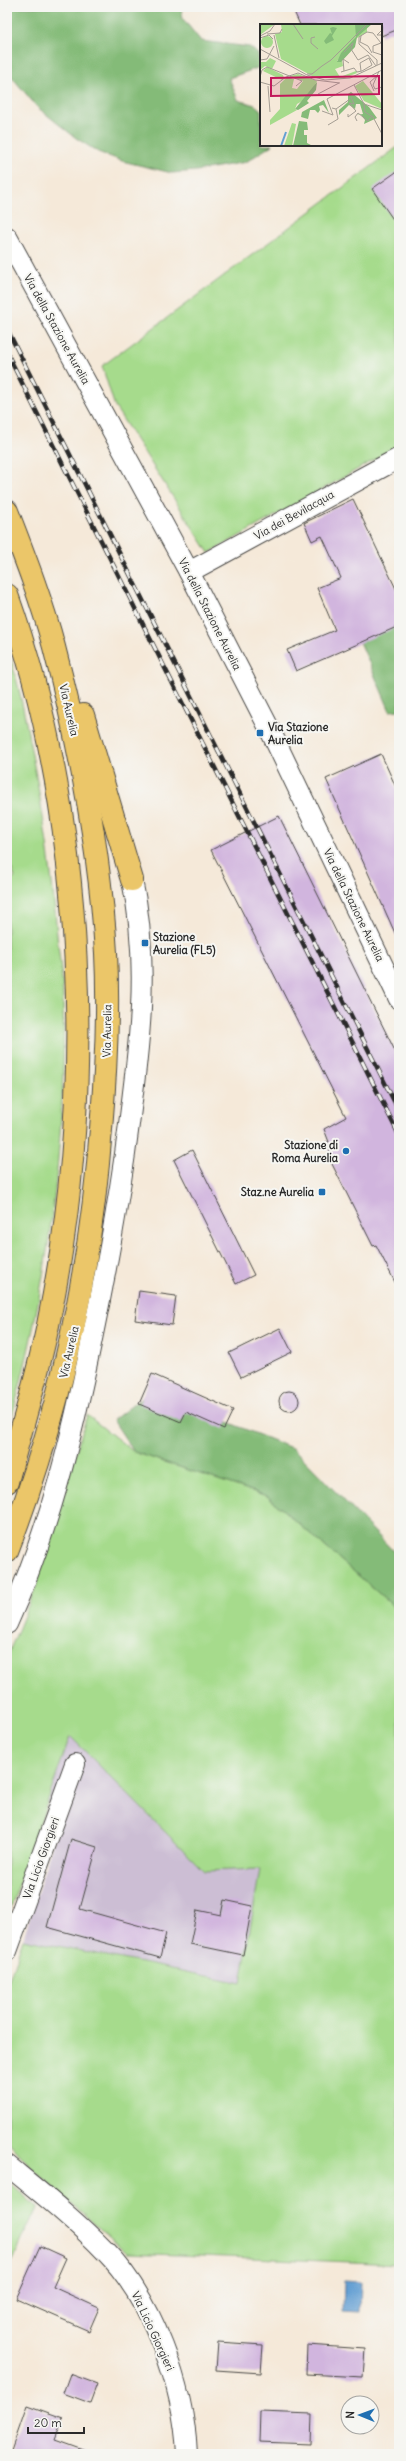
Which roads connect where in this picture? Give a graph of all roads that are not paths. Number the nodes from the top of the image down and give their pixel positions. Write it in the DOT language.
graph roads {
  1 [pos="7,237"];
  2 [pos="399,458"];
  3 [pos="7,510"];
  4 [pos="189,572"];
  5 [pos="7,595"];
  6 [pos="54,646"];
  7 [pos="132,880"];
  8 [pos="399,999"];
  9 [pos="7,1482"];
  10 [pos="7,1551"];
  11 [pos="7,1624"];
  12 [pos="75,1764"];
  13 [pos="7,1951"];
  14 [pos="7,2165"];
  15 [pos="187,2454"];
  1 -- 4 [label="street, Via della Stazione Aurelia"];
  2 -- 4 [label="street, Via dei Bevilacqua"];
  3 -- 6 [label="highway, Via Aurelia"];
  4 -- 8 [label="street, Via della Stazione Aurelia"];
  5 -- 9 [label="highway"];
  6 -- 7 [label="highway"];
  6 -- 10 [label="highway, Via Aurelia"];
  7 -- 11 [label="street, Via Aurelia"];
  12 -- 13 [label="street, Via Licio Giorgieri"];
  14 -- 15 [label="street, Via Licio Giorgieri"];
}
